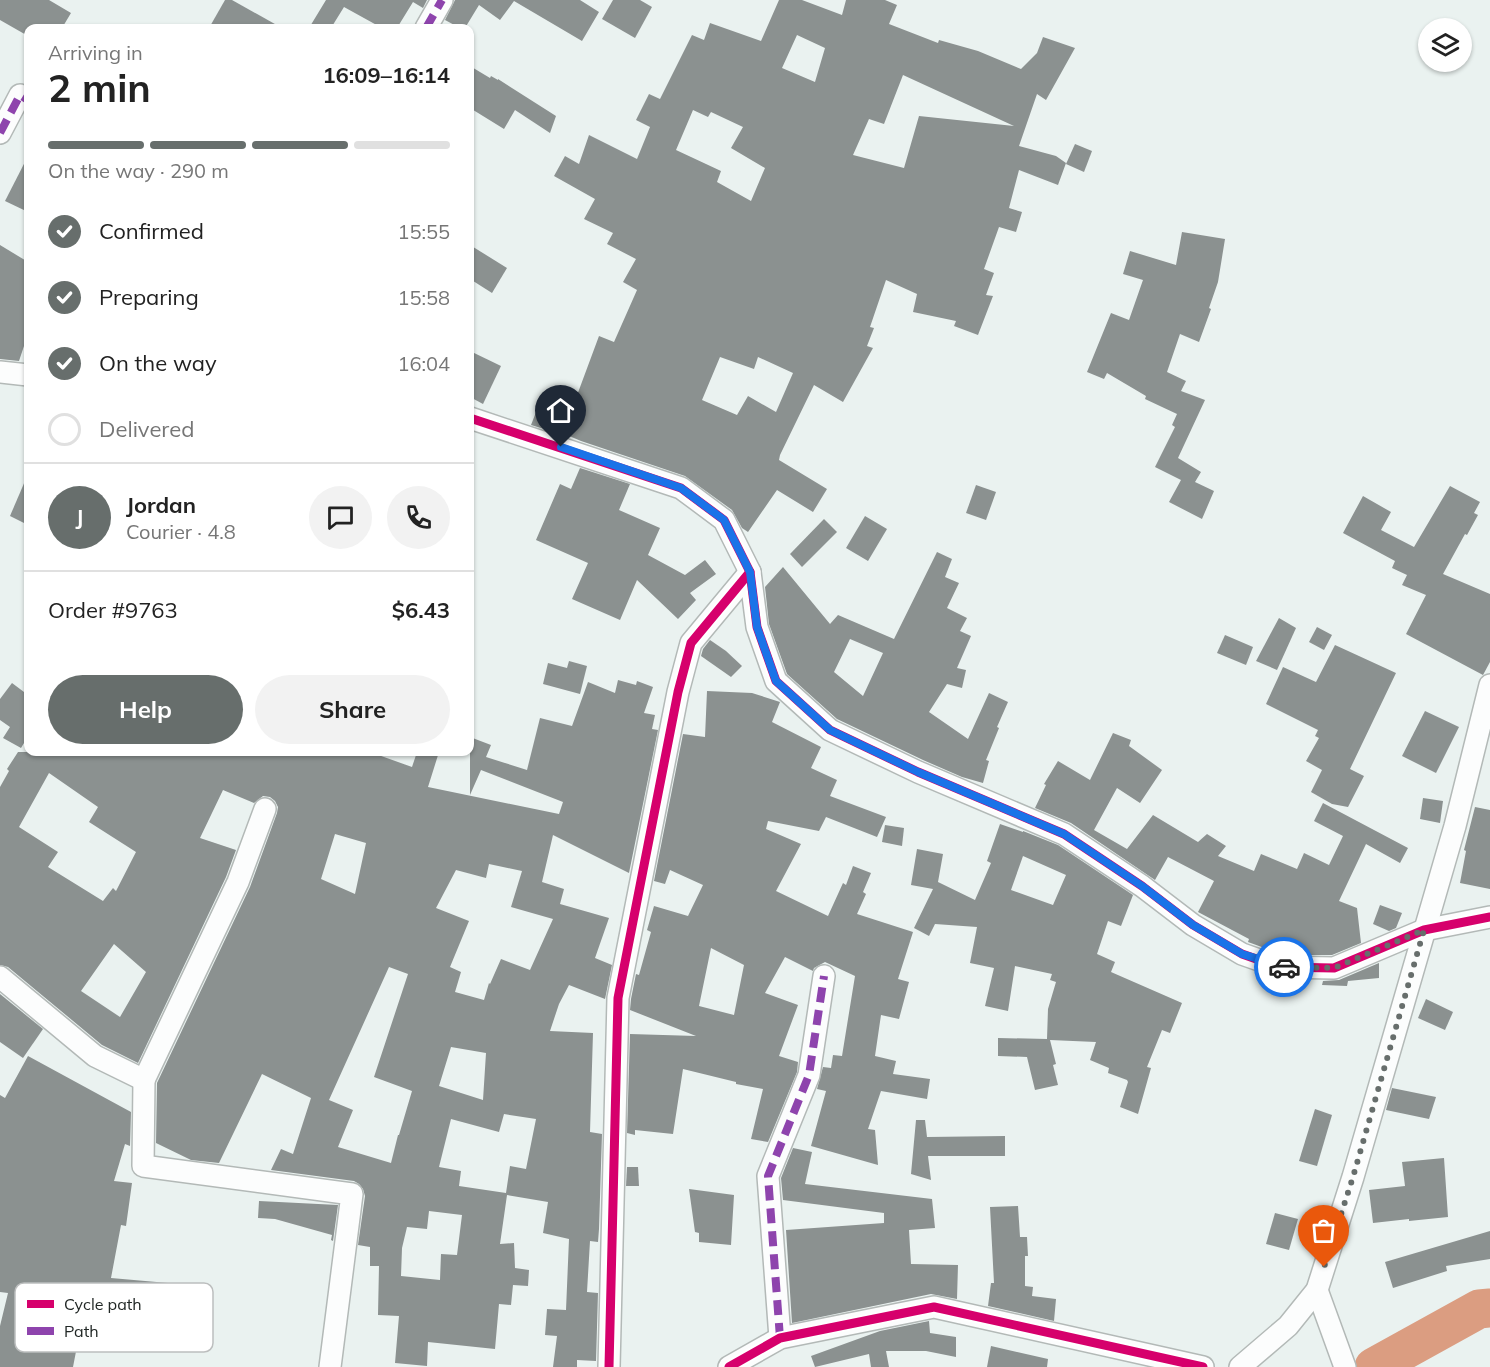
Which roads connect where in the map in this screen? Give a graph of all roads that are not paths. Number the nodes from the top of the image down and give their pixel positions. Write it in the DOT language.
graph roads {
  1 [pos="442,0"];
  2 [pos="428,24"];
  3 [pos="24,98"];
  4 [pos="0,133"];
  5 [pos="0,372"];
  6 [pos="24,375"];
  7 [pos="474,419"];
  8 [pos="750,572"];
  9 [pos="1490,685"];
  10 [pos="265,809"];
  11 [pos="1490,917"];
  12 [pos="1424,930"];
  13 [pos="824,976"];
  14 [pos="0,977"];
  15 [pos="144,1080"];
  16 [pos="1320,1298"];
  17 [pos="780,1338"];
  18 [pos="330,1367"];
  19 [pos="609,1367"];
  20 [pos="729,1367"];
  21 [pos="1203,1367"];
  22 [pos="1240,1367"];
  23 [pos="1346,1367"];
  1 -- 2 [label="street"];
  3 -- 4 [label="street"];
  5 -- 6 [label="street"];
  7 -- 8 [label="street"];
  8 -- 12 [label="street"];
  8 -- 19 [label="street"];
  9 -- 12 [label="street"];
  10 -- 15 [label="street"];
  11 -- 12 [label="street"];
  12 -- 16 [label="street"];
  13 -- 17 [label="street"];
  14 -- 15 [label="street"];
  15 -- 18 [label="street"];
  16 -- 22 [label="street"];
  16 -- 23 [label="street"];
  17 -- 20 [label="street"];
  17 -- 21 [label="street"];
}
